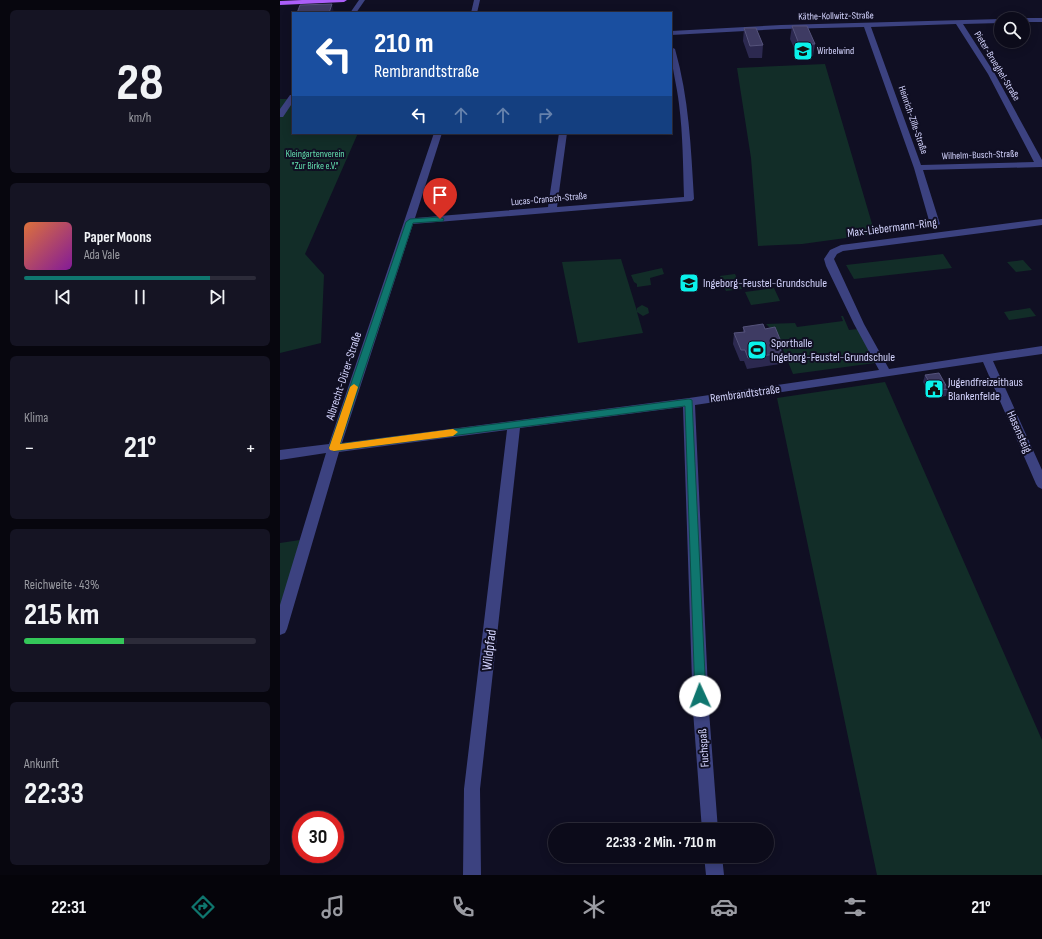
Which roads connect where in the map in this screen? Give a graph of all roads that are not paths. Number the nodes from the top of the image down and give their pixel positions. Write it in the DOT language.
graph roads {
  1 [pos="344,0"];
  2 [pos="362,0"];
  3 [pos="477,0"];
  4 [pos="280,3"];
  5 [pos="353,12"];
  6 [pos="474,12"];
  7 [pos="1030,20"];
  8 [pos="1042,20"];
  9 [pos="994,21"];
  10 [pos="958,22"];
  11 [pos="867,25"];
  12 [pos="672,33"];
  13 [pos="672,53"];
  14 [pos="292,98"];
  15 [pos="280,115"];
  16 [pos="438,134"];
  17 [pos="563,134"];
  18 [pos="1041,164"];
  19 [pos="918,168"];
  20 [pos="552,210"];
  21 [pos="410,222"];
  22 [pos="1042,222"];
  23 [pos="935,224"];
  24 [pos="1042,350"];
  25 [pos="987,359"];
  26 [pos="886,373"];
  27 [pos="689,402"];
  28 [pos="514,425"];
  29 [pos="334,448"];
  30 [pos="280,455"];
  31 [pos="1042,484"];
  32 [pos="280,629"];
  33 [pos="709,823"];
  34 [pos="714,863"];
  35 [pos="472,875"];
  36 [pos="715,875"];
  1 -- 4 [label="main road"];
  2 -- 5 [label="street"];
  3 -- 6 [label="street"];
  7 -- 8 [label="street"];
  9 -- 10 [label="street, Käthe-Kollwitz-Straße"];
  10 -- 11 [label="street, Käthe-Kollwitz-Straße"];
  10 -- 18 [label="street, Pieter-Brueghel-Straße"];
  11 -- 12 [label="street, Käthe-Kollwitz-Straße"];
  11 -- 19 [label="street, Heinrich-Zille-Straße"];
  13 -- 20 [label="street, Lucas-Cranach-Straße"];
  14 -- 15 [label="street"];
  16 -- 21 [label="street, Albrecht-Dürer-Straße"];
  17 -- 20 [label="street"];
  18 -- 19 [label="street, Wilhelm-Busch-Straße"];
  19 -- 23 [label="street, Heinrich-Zille-Straße"];
  20 -- 21 [label="street, Lucas-Cranach-Straße"];
  21 -- 29 [label="street, Albrecht-Dürer-Straße"];
  22 -- 26 [label="street, Max-Liebermann-Ring"];
  24 -- 25 [label="street, Rembrandtstraße"];
  25 -- 26 [label="street, Rembrandtstraße"];
  25 -- 31 [label="street, Hasensteig"];
  26 -- 27 [label="street, Rembrandtstraße"];
  27 -- 28 [label="street, Rembrandtstraße"];
  27 -- 33 [label="street, Fuchspaß"];
  28 -- 29 [label="street, Rembrandtstraße"];
  28 -- 35 [label="street, Wildpfad"];
  29 -- 30 [label="street, Rembrandtstraße"];
  29 -- 32 [label="street, Albrecht-Dürer-Straße"];
  34 -- 36 [label="street"];
}
